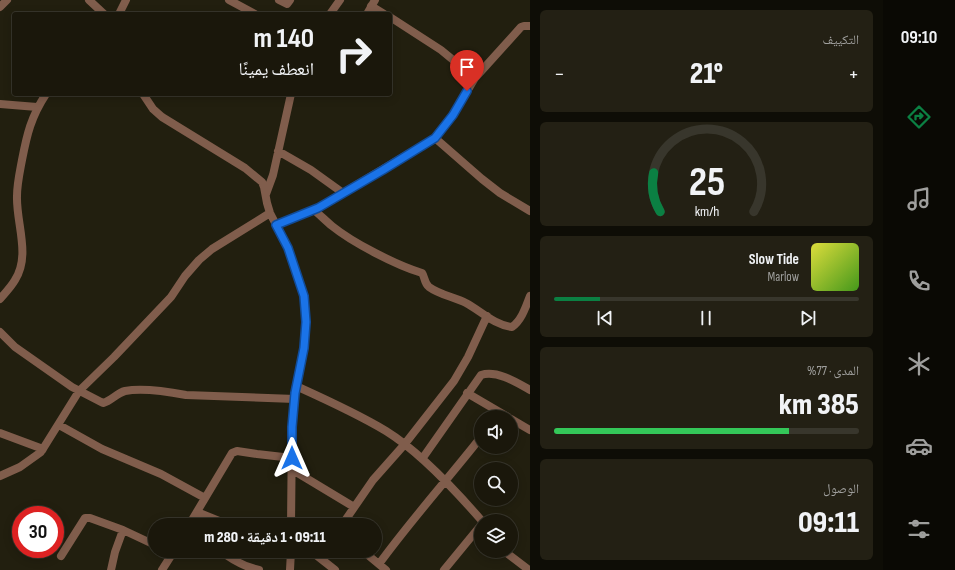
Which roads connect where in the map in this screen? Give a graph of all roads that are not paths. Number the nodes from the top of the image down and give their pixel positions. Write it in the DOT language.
graph roads {
  1 [pos="8,0"];
  2 [pos="89,0"];
  3 [pos="126,0"];
  4 [pos="229,0"];
  5 [pos="279,0"];
  6 [pos="290,0"];
  7 [pos="340,0"];
  8 [pos="373,3"];
  9 [pos="0,7"];
  10 [pos="102,12"];
  11 [pos="120,12"];
  12 [pos="251,12"];
  13 [pos="331,12"];
  14 [pos="368,12"];
  15 [pos="382,12"];
  16 [pos="392,18"];
  17 [pos="530,26"];
  18 [pos="475,78"];
  19 [pos="45,96"];
  20 [pos="144,96"];
  21 [pos="291,96"];
  22 [pos="0,104"];
  23 [pos="37,107"];
  24 [pos="435,138"];
  25 [pos="278,151"];
  26 [pos="343,193"];
  27 [pos="265,195"];
  28 [pos="314,210"];
  29 [pos="530,211"];
  30 [pos="270,212"];
  31 [pos="276,225"];
  32 [pos="530,296"];
  33 [pos="0,299"];
  34 [pos="487,316"];
  35 [pos="0,332"];
  36 [pos="296,386"];
  37 [pos="79,390"];
  38 [pos="530,390"];
  39 [pos="467,393"];
  40 [pos="294,399"];
  41 [pos="491,410"];
  42 [pos="518,423"];
  43 [pos="59,425"];
  44 [pos="530,430"];
  45 [pos="0,433"];
  46 [pos="404,445"];
  47 [pos="474,445"];
  48 [pos="44,449"];
  49 [pos="292,458"];
  50 [pos="422,460"];
  51 [pos="292,469"];
  52 [pos="0,476"];
  53 [pos="445,482"];
  54 [pos="205,498"];
  55 [pos="354,507"];
  56 [pos="197,512"];
  57 [pos="475,514"];
  58 [pos="193,518"];
  59 [pos="212,518"];
  60 [pos="291,518"];
  61 [pos="347,518"];
  62 [pos="123,530"];
  63 [pos="474,534"];
  64 [pos="148,542"];
  65 [pos="64,551"];
  66 [pos="169,558"];
  67 [pos="231,558"];
  68 [pos="290,558"];
  69 [pos="325,558"];
  70 [pos="372,558"];
  71 [pos="513,558"];
  72 [pos="379,564"];
  73 [pos="111,570"];
  74 [pos="162,570"];
  75 [pos="260,570"];
  76 [pos="290,570"];
  77 [pos="335,570"];
  78 [pos="386,570"];
  79 [pos="444,570"];
  80 [pos="529,570"];
  1 -- 9 [label="street"];
  2 -- 10 [label="street"];
  3 -- 11 [label="street"];
  4 -- 12 [label="street"];
  5 -- 6 [label="street"];
  7 -- 13 [label="street"];
  8 -- 14 [label="street"];
  8 -- 15 [label="street"];
  16 -- 18 [label="street"];
  17 -- 18 [label="street"];
  18 -- 24 [label="street"];
  19 -- 23 [label="street"];
  20 -- 27 [label="street"];
  21 -- 25 [label="street"];
  22 -- 23 [label="street"];
  23 -- 33 [label="street"];
  24 -- 26 [label="street"];
  24 -- 29 [label="street"];
  25 -- 26 [label="street"];
  25 -- 27 [label="street"];
  26 -- 28 [label="street"];
  27 -- 30 [label="street"];
  28 -- 31 [label="street"];
  28 -- 34 [label="street"];
  30 -- 31 [label="street"];
  30 -- 37 [label="street"];
  31 -- 36 [label="street"];
  32 -- 34 [label="street"];
  34 -- 46 [label="street"];
  35 -- 37 [label="street"];
  36 -- 40 [label="street"];
  36 -- 46 [label="street"];
  37 -- 40 [label="street"];
  37 -- 43 [label="street"];
  38 -- 39 [label="street"];
  39 -- 41 [label="street"];
  39 -- 50 [label="street"];
  40 -- 49 [label="street"];
  42 -- 44 [label="street"];
  43 -- 48 [label="street"];
  43 -- 54 [label="street"];
  45 -- 48 [label="street"];
  46 -- 50 [label="street"];
  46 -- 55 [label="street"];
  47 -- 53 [label="street"];
  48 -- 52 [label="street"];
  49 -- 51 [label="street"];
  49 -- 54 [label="street"];
  50 -- 53 [label="street"];
  51 -- 55 [label="street"];
  51 -- 60 [label="street"];
  53 -- 57 [label="street"];
  53 -- 72 [label="street"];
  54 -- 56 [label="street"];
  55 -- 61 [label="street"];
  56 -- 58 [label="street"];
  56 -- 59 [label="street"];
  62 -- 64 [label="street"];
  62 -- 65 [label="street"];
  62 -- 73 [label="street"];
  63 -- 79 [label="street"];
  66 -- 74 [label="street"];
  67 -- 75 [label="street"];
  68 -- 76 [label="street"];
  69 -- 77 [label="street"];
  70 -- 72 [label="street"];
  71 -- 80 [label="street"];
  72 -- 78 [label="street"];
}
